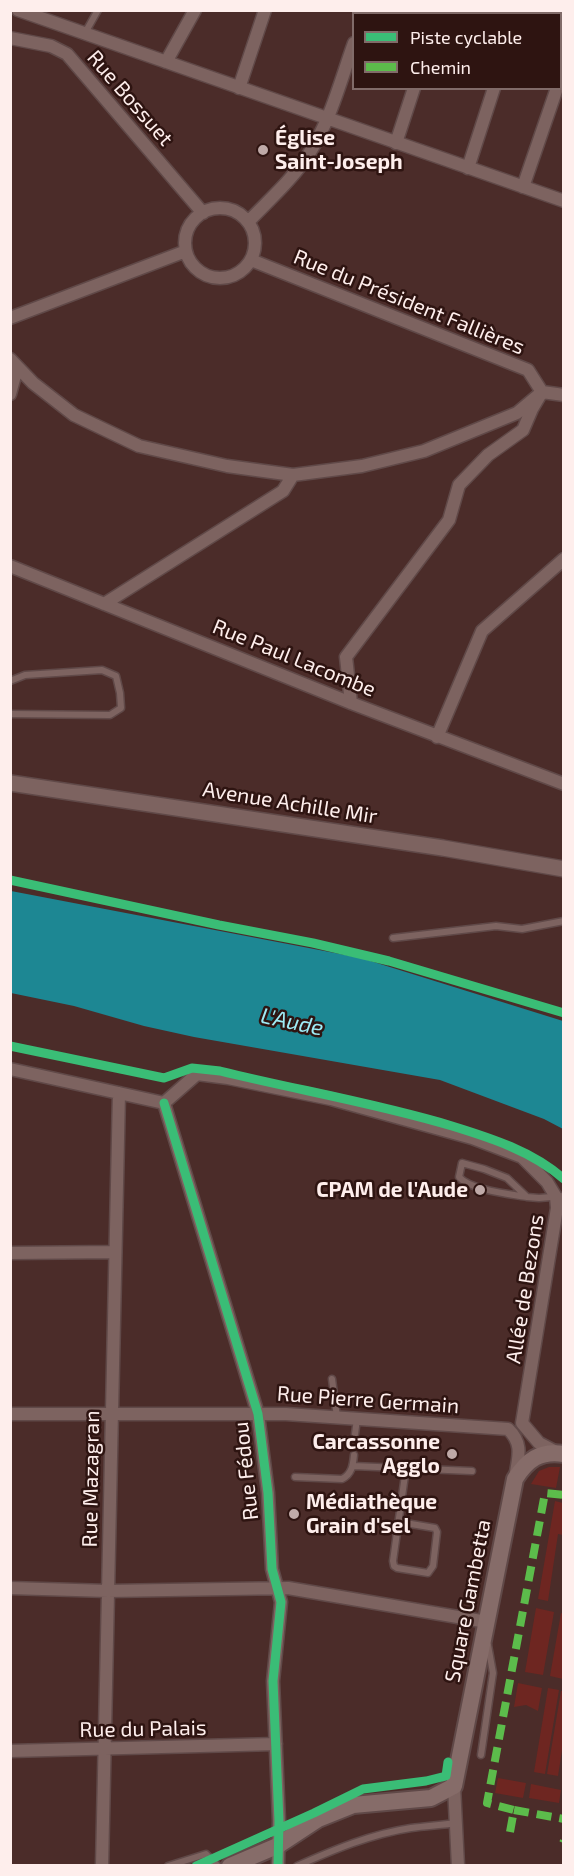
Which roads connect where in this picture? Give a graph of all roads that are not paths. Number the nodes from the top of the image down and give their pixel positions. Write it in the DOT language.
graph roads {
  1 [pos="18,10"];
  2 [pos="98,10"];
  3 [pos="195,10"];
  4 [pos="265,10"];
  5 [pos="85,34"];
  6 [pos="10,39"];
  7 [pos="352,49"];
  8 [pos="166,62"];
  9 [pos="239,88"];
  10 [pos="413,90"];
  11 [pos="493,90"];
  12 [pos="556,90"];
  13 [pos="327,119"];
  14 [pos="396,143"];
  15 [pos="468,168"];
  16 [pos="523,187"];
  17 [pos="564,201"];
  18 [pos="203,213"];
  19 [pos="248,222"];
  20 [pos="186,251"];
  21 [pos="251,260"];
  22 [pos="10,318"];
  23 [pos="14,363"];
  24 [pos="542,392"];
  25 [pos="10,394"];
  26 [pos="564,395"];
  27 [pos="293,475"];
  28 [pos="564,560"];
  29 [pos="10,566"];
  30 [pos="104,604"];
  31 [pos="10,681"];
  32 [pos="351,703"];
  33 [pos="10,714"];
  34 [pos="437,737"];
  35 [pos="10,783"];
  36 [pos="564,784"];
  37 [pos="564,869"];
  38 [pos="564,921"];
  39 [pos="393,938"];
  40 [pos="10,1069"];
  41 [pos="119,1093"];
  42 [pos="164,1103"];
  43 [pos="560,1196"];
  44 [pos="527,1197"];
  45 [pos="116,1252"];
  46 [pos="10,1253"];
  47 [pos="332,1379"];
  48 [pos="112,1413"];
  49 [pos="258,1413"];
  50 [pos="10,1414"];
  51 [pos="337,1418"];
  52 [pos="357,1419"];
  53 [pos="522,1423"];
  54 [pos="508,1429"];
  55 [pos="355,1434"];
  56 [pos="562,1452"];
  57 [pos="354,1455"];
  58 [pos="353,1466"];
  59 [pos="406,1468"];
  60 [pos="472,1471"];
  61 [pos="295,1477"];
  62 [pos="515,1479"];
  63 [pos="399,1522"];
  64 [pos="10,1588"];
  65 [pos="278,1589"];
  66 [pos="108,1591"];
  67 [pos="486,1627"];
  68 [pos="276,1744"];
  69 [pos="104,1749"];
  70 [pos="10,1750"];
  71 [pos="482,1755"];
  72 [pos="454,1786"];
  73 [pos="458,1823"];
  74 [pos="277,1846"];
  75 [pos="102,1866"];
  76 [pos="168,1866"];
  77 [pos="218,1866"];
  78 [pos="230,1866"];
  79 [pos="278,1866"];
  80 [pos="297,1866"];
  81 [pos="458,1866"];
  1 -- 5 [label="street"];
  2 -- 5 [label="lane"];
  3 -- 8 [label="street"];
  4 -- 9 [label="street"];
  5 -- 8 [label="street"];
  6 -- 18 [label="street, Rue Bossuet"];
  7 -- 13 [label="street"];
  8 -- 9 [label="street"];
  9 -- 13 [label="street"];
  10 -- 14 [label="street"];
  11 -- 15 [label="street"];
  12 -- 16 [label="street"];
  13 -- 14 [label="street"];
  13 -- 19 [label="street"];
  14 -- 15 [label="street"];
  15 -- 16 [label="street"];
  16 -- 17 [label="street"];
  18 -- 19 [label="street"];
  18 -- 20 [label="street"];
  19 -- 21 [label="street"];
  20 -- 21 [label="street"];
  20 -- 22 [label="street"];
  21 -- 24 [label="street, Rue du Président Fallières"];
  23 -- 25 [label="street"];
  23 -- 27 [label="street"];
  24 -- 26 [label="street"];
  24 -- 27 [label="street"];
  24 -- 32 [label="street"];
  27 -- 30 [label="street"];
  28 -- 34 [label="street"];
  29 -- 30 [label="street, Rue Paul Lacombe"];
  30 -- 32 [label="street, Rue Paul Lacombe"];
  31 -- 33 [label="lane"];
  32 -- 34 [label="street, Rue Paul Lacombe"];
  34 -- 36 [label="street, Rue Paul Lacombe"];
  35 -- 37 [label="street, Avenue Achille Mir"];
  38 -- 39 [label="lane"];
  40 -- 41 [label="street"];
  41 -- 42 [label="street"];
  41 -- 45 [label="street, Rue Mazagran"];
  42 -- 43 [label="street, Allée de Bezons"];
  42 -- 49 [label="street, Rue Fédou"];
  43 -- 44 [label="lane"];
  43 -- 53 [label="street, Allée de Bezons"];
  44 -- 44 [label="lane"];
  45 -- 46 [label="street"];
  45 -- 48 [label="street, Rue Mazagran"];
  47 -- 51 [label="lane"];
  48 -- 49 [label="street, Rue Pierre Germain"];
  48 -- 50 [label="street, Rue Pierre Germain"];
  48 -- 66 [label="street, Rue Mazagran"];
  49 -- 51 [label="street, Rue Pierre Germain"];
  49 -- 65 [label="street, Rue Fédou"];
  51 -- 52 [label="street, Rue Pierre Germain"];
  52 -- 54 [label="street, Rue Pierre Germain"];
  52 -- 55 [label="lane"];
  53 -- 54 [label="street, Rue Pierre Germain"];
  53 -- 56 [label="street"];
  54 -- 62 [label="street"];
  56 -- 62 [label="main road"];
  57 -- 58 [label="lane"];
  58 -- 59 [label="lane"];
  58 -- 61 [label="lane"];
  59 -- 60 [label="lane"];
  59 -- 63 [label="lane"];
  62 -- 67 [label="main road, Square Gambetta"];
  63 -- 63 [label="lane"];
  64 -- 66 [label="street"];
  65 -- 66 [label="street"];
  65 -- 67 [label="street"];
  65 -- 68 [label="street, Rue Fédou"];
  66 -- 69 [label="street, Rue Mazagran"];
  67 -- 71 [label="lane"];
  67 -- 72 [label="main road, Square Gambetta"];
  68 -- 69 [label="street, Rue du Palais"];
  68 -- 74 [label="street, Rue Fédou"];
  69 -- 70 [label="street, Rue du Palais"];
  69 -- 75 [label="street, Rue Mazagran"];
  72 -- 73 [label="street"];
  72 -- 74 [label="main road"];
  73 -- 80 [label="lane"];
  73 -- 81 [label="street"];
  74 -- 78 [label="main road"];
  74 -- 79 [label="street, Rue Fédou"];
  76 -- 77 [label="lane"];
}
